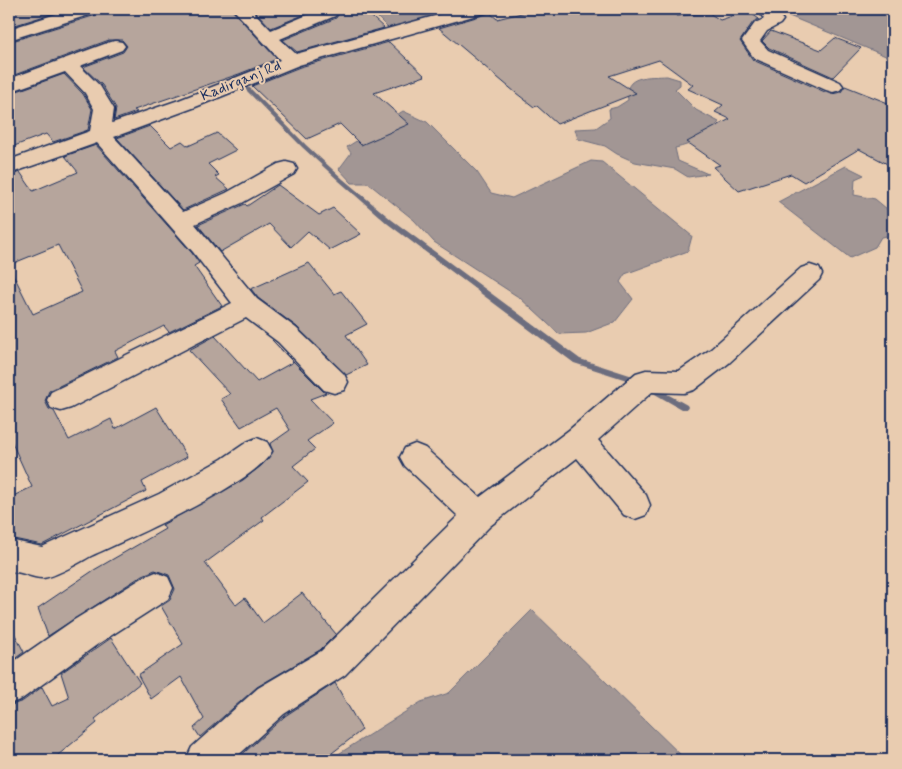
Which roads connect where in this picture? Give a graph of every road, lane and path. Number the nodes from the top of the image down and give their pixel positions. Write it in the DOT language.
graph roads {
  1 [pos="89,9"];
  2 [pos="240,9"];
  3 [pos="478,9"];
  4 [pos="765,9"];
  5 [pos="329,12"];
  6 [pos="9,35"];
  7 [pos="269,37"];
  8 [pos="116,46"];
  9 [pos="292,61"];
  10 [pos="67,63"];
  11 [pos="9,86"];
  12 [pos="834,86"];
  13 [pos="100,134"];
  14 [pos="9,168"];
  15 [pos="286,170"];
  16 [pos="180,222"];
  17 [pos="810,274"];
  18 [pos="248,306"];
  19 [pos="334,382"];
  20 [pos="61,400"];
  21 [pos="579,440"];
  22 [pos="257,451"];
  23 [pos="415,457"];
  24 [pos="635,505"];
  25 [pos="479,516"];
  26 [pos="9,557"];
  27 [pos="156,588"];
  28 [pos="9,686"];
  29 [pos="205,760"];
  1 -- 6 [label="street"];
  2 -- 7 [label="street"];
  3 -- 9 [label="street, Kadirganj Rd"];
  4 -- 12 [label="street"];
  5 -- 7 [label="street"];
  7 -- 9 [label="street"];
  8 -- 10 [label="street"];
  9 -- 13 [label="street, Kadirganj Rd"];
  10 -- 11 [label="street"];
  10 -- 13 [label="street"];
  13 -- 14 [label="street, Kadirganj Rd"];
  13 -- 16 [label="street"];
  15 -- 16 [label="street"];
  16 -- 18 [label="street"];
  17 -- 21 [label="street"];
  18 -- 19 [label="street"];
  18 -- 20 [label="street"];
  21 -- 24 [label="street"];
  21 -- 25 [label="street"];
  22 -- 26 [label="street"];
  23 -- 25 [label="street"];
  25 -- 29 [label="street"];
  27 -- 28 [label="street"];
}
